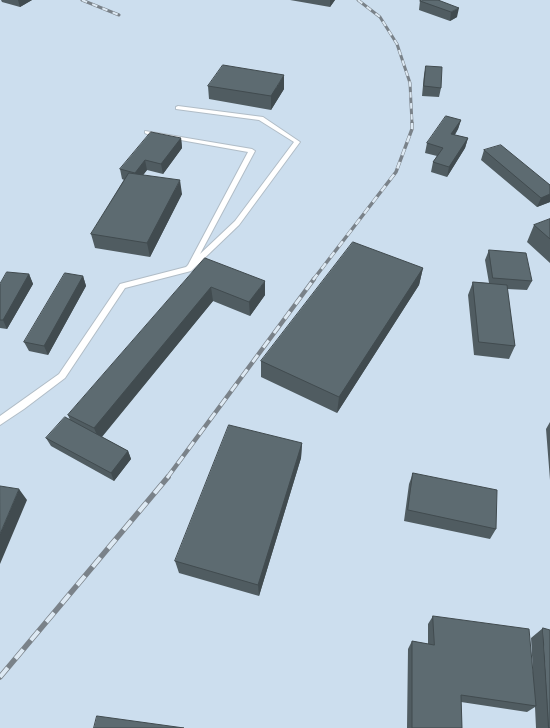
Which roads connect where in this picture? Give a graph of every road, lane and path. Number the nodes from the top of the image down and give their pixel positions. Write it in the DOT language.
graph roads {
  1 [pos="178,108"];
  2 [pos="147,132"];
  3 [pos="188,270"];
  4 [pos="0,421"];
  1 -- 3 [label="lane"];
  2 -- 3 [label="lane"];
  3 -- 4 [label="lane"];
}
